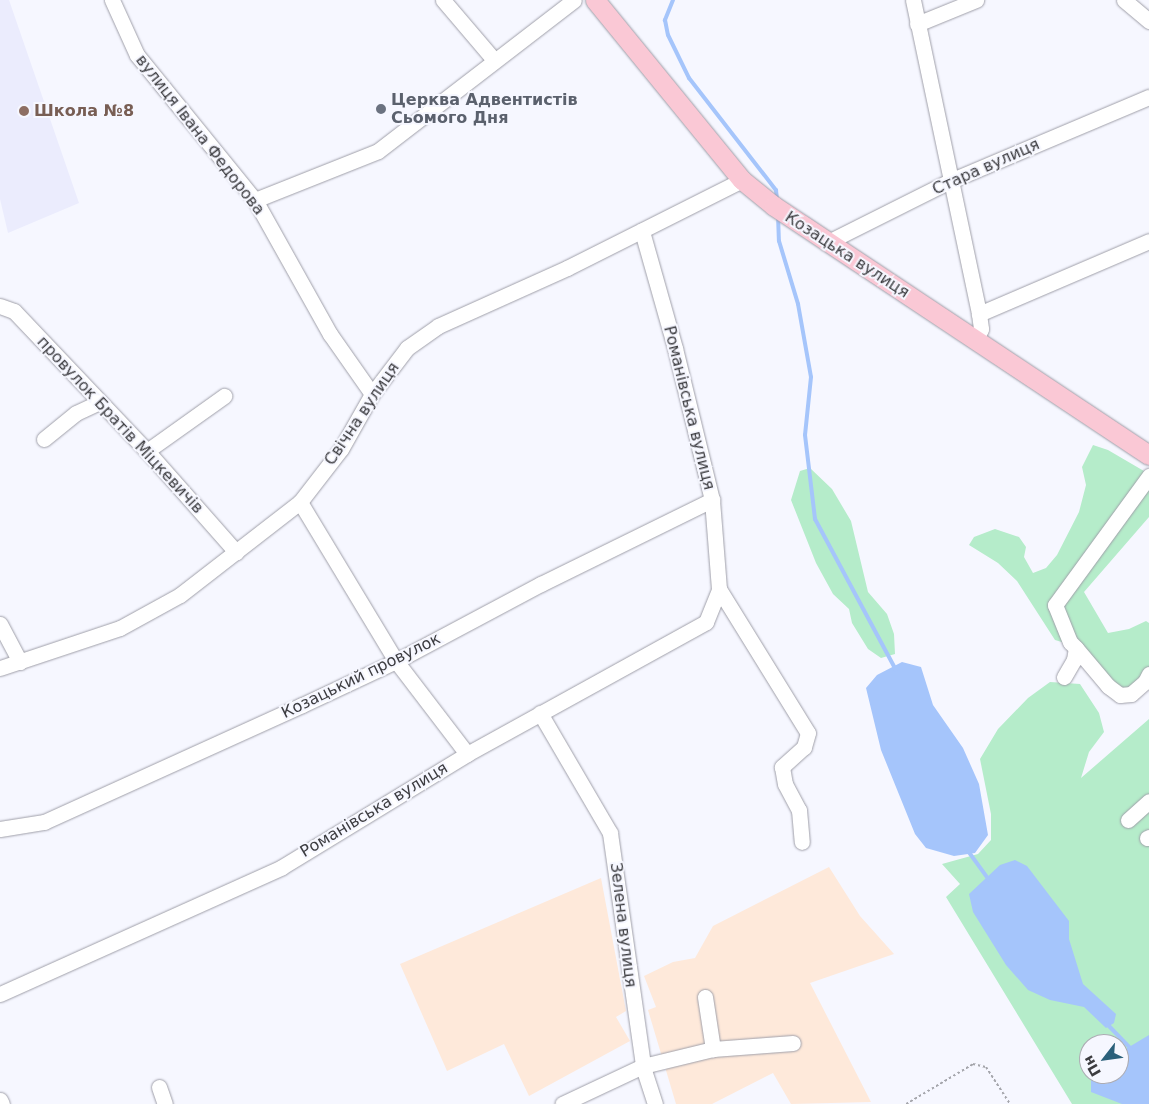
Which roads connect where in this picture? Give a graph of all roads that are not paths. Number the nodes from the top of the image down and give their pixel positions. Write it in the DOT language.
graph roads {
  1 [pos="112,0"];
  2 [pos="443,0"];
  3 [pos="574,0"];
  4 [pos="594,0"];
  5 [pos="912,0"];
  6 [pos="976,0"];
  7 [pos="1124,0"];
  8 [pos="1149,21"];
  9 [pos="917,24"];
  10 [pos="494,60"];
  11 [pos="1149,97"];
  12 [pos="742,180"];
  13 [pos="950,181"];
  14 [pos="254,200"];
  15 [pos="642,231"];
  16 [pos="1149,242"];
  17 [pos="826,243"];
  18 [pos="0,306"];
  19 [pos="979,314"];
  20 [pos="976,339"];
  21 [pos="372,394"];
  22 [pos="224,396"];
  23 [pos="100,402"];
  24 [pos="44,439"];
  25 [pos="147,451"];
  26 [pos="1149,455"];
  27 [pos="1149,476"];
  28 [pos="712,500"];
  29 [pos="300,502"];
  30 [pos="236,552"];
  31 [pos="719,589"];
  32 [pos="0,624"];
  33 [pos="1076,648"];
  34 [pos="396,661"];
  35 [pos="20,662"];
  36 [pos="0,668"];
  37 [pos="1149,674"];
  38 [pos="1064,677"];
  39 [pos="540,713"];
  40 [pos="467,754"];
  41 [pos="1149,801"];
  42 [pos="1128,820"];
  43 [pos="0,830"];
  44 [pos="802,842"];
  45 [pos="0,994"];
  46 [pos="705,997"];
  47 [pos="792,1043"];
  48 [pos="714,1049"];
  49 [pos="643,1066"];
  50 [pos="158,1087"];
  51 [pos="0,1100"];
  52 [pos="2,1104"];
  53 [pos="165,1104"];
  54 [pos="562,1104"];
  55 [pos="655,1104"];
  1 -- 14 [label="street, вулиця Івана Федорова"];
  2 -- 10 [label="street"];
  3 -- 10 [label="street"];
  4 -- 12 [label="main road, Козацька вулиця"];
  5 -- 9 [label="street"];
  6 -- 9 [label="street"];
  7 -- 8 [label="street"];
  9 -- 13 [label="street"];
  10 -- 14 [label="street"];
  11 -- 13 [label="street, Стара вулиця"];
  12 -- 15 [label="street, Свічна вулиця"];
  12 -- 17 [label="main road, Козацька вулиця"];
  13 -- 17 [label="street, Стара вулиця"];
  13 -- 19 [label="street"];
  14 -- 21 [label="street, вулиця Івана Федорова"];
  15 -- 21 [label="street, Свічна вулиця"];
  15 -- 28 [label="street, Романівська вулиця"];
  16 -- 19 [label="street"];
  17 -- 20 [label="main road, Козацька вулиця"];
  18 -- 23 [label="street, провулок Братів Міцкевичів"];
  19 -- 20 [label="street"];
  20 -- 26 [label="main road, Козацька вулиця"];
  21 -- 29 [label="street, Свічна вулиця"];
  22 -- 25 [label="street"];
  23 -- 24 [label="street"];
  23 -- 25 [label="street, провулок Братів Міцкевичів"];
  25 -- 30 [label="street, провулок Братів Міцкевичів"];
  27 -- 33 [label="street"];
  28 -- 31 [label="street, Романівська вулиця"];
  28 -- 34 [label="street, Козацький провулок"];
  29 -- 30 [label="street, Свічна вулиця"];
  29 -- 34 [label="street"];
  30 -- 35 [label="street, Свічна вулиця"];
  31 -- 39 [label="street, Романівська вулиця"];
  31 -- 44 [label="street, Романівська вулиця"];
  32 -- 35 [label="street"];
  33 -- 37 [label="street"];
  33 -- 38 [label="street"];
  34 -- 40 [label="street"];
  34 -- 43 [label="street, Козацький провулок"];
  35 -- 36 [label="street, Свічна вулиця"];
  39 -- 40 [label="street, Романівська вулиця"];
  39 -- 49 [label="street, Зелена вулиця"];
  40 -- 45 [label="street, Романівська вулиця"];
  41 -- 42 [label="street"];
  46 -- 48 [label="street"];
  47 -- 48 [label="street"];
  48 -- 49 [label="street"];
  49 -- 54 [label="street"];
  49 -- 55 [label="street, Зелена вулиця"];
  50 -- 53 [label="street"];
  51 -- 52 [label="street"];
}
